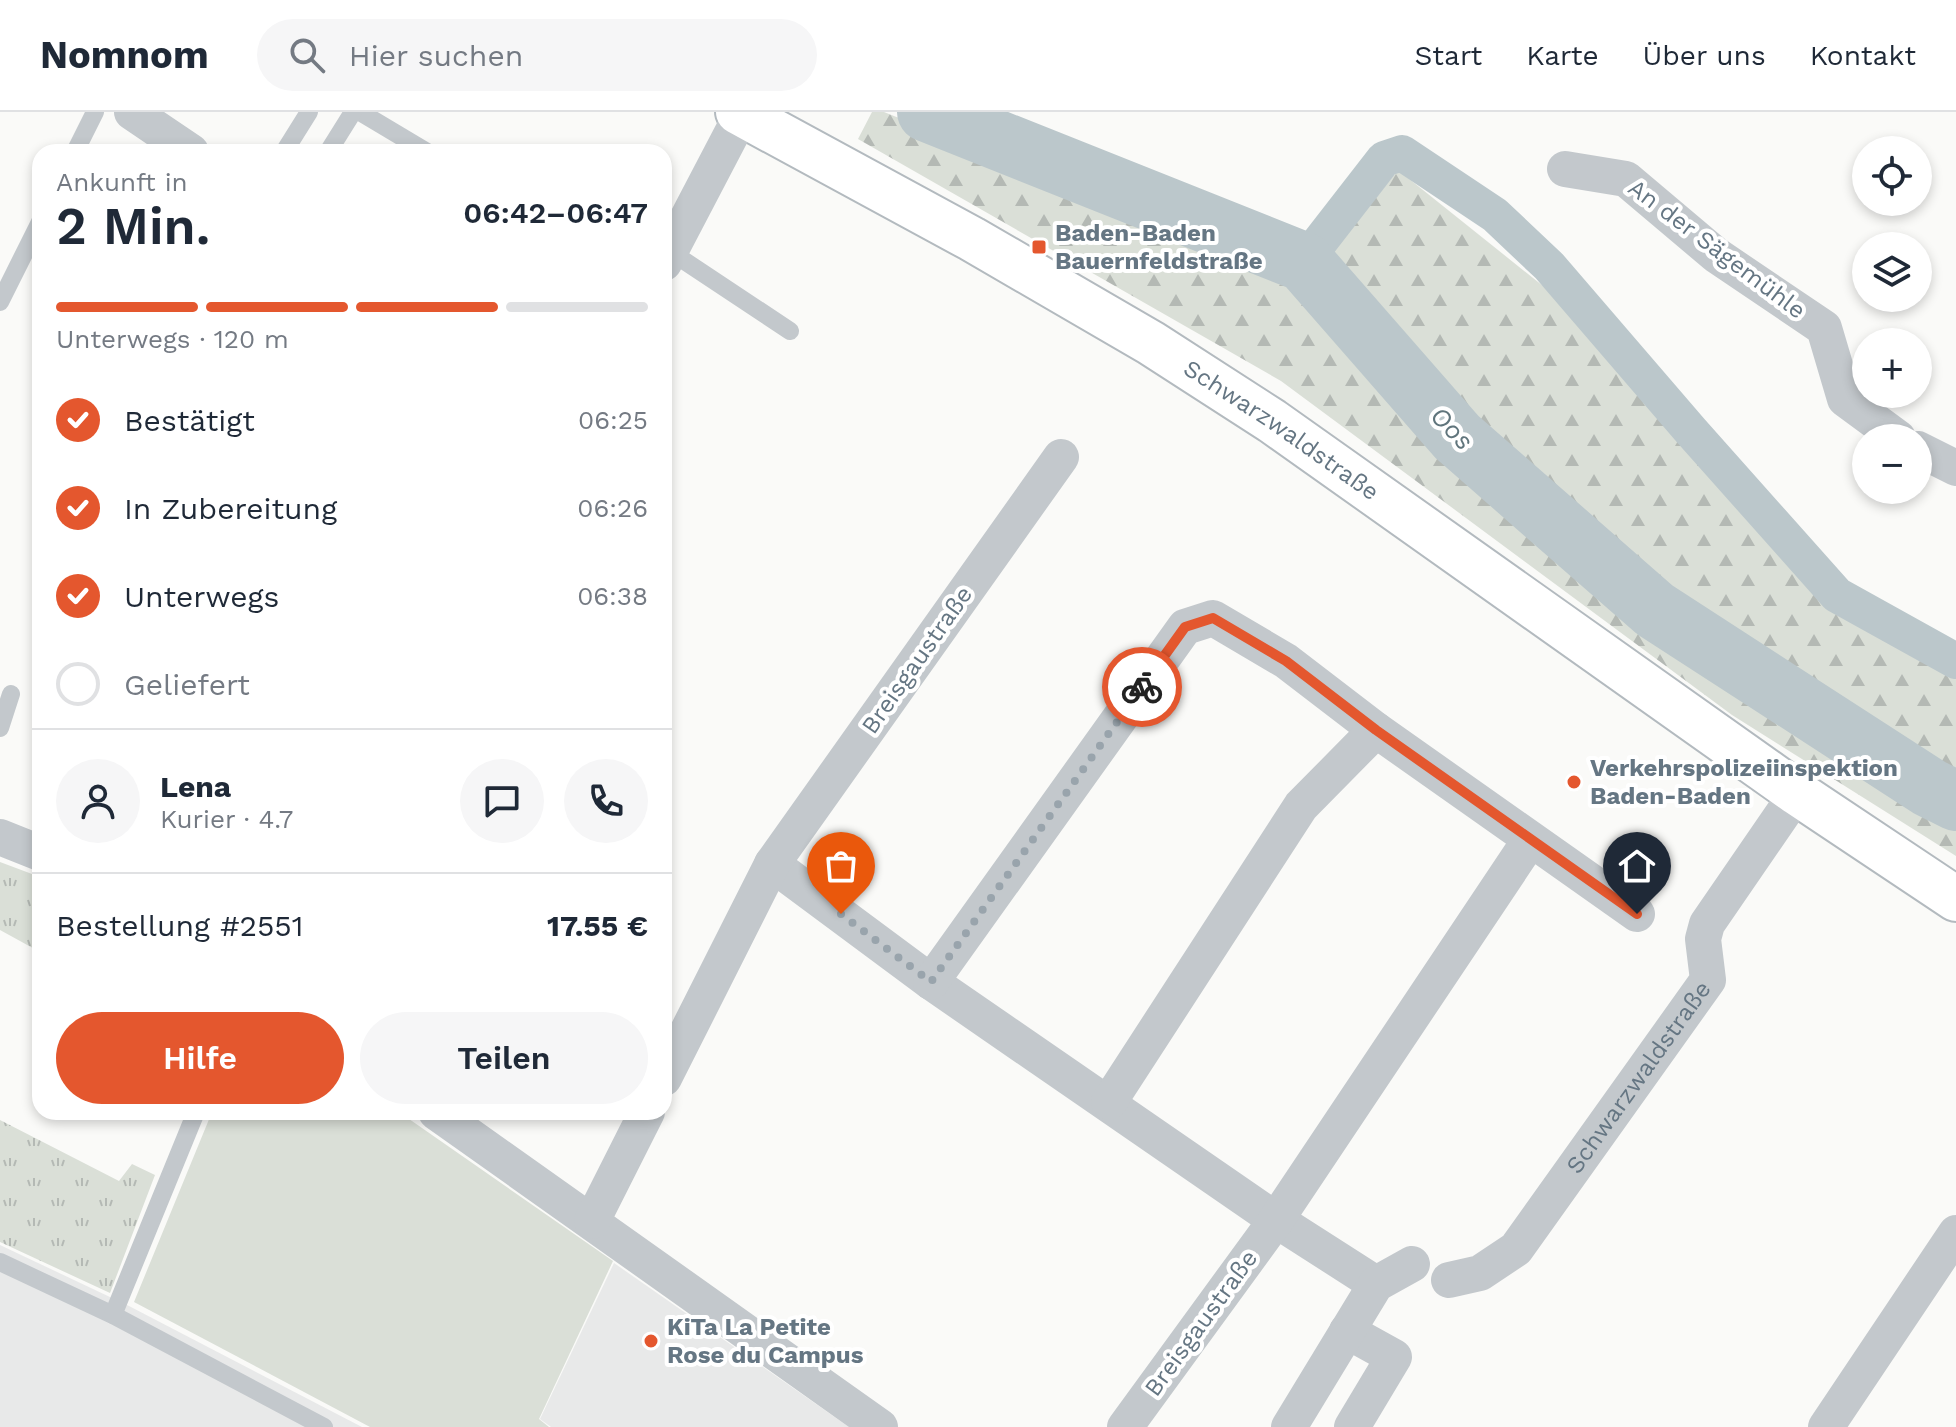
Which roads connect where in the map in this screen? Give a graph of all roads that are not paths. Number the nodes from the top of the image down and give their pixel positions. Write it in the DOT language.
graph roads {
  1 [pos="95,112"];
  2 [pos="132,112"];
  3 [pos="309,112"];
  4 [pos="353,112"];
  5 [pos="360,112"];
  6 [pos="741,113"];
  7 [pos="79,144"];
  8 [pos="179,144"];
  9 [pos="289,144"];
  10 [pos="333,144"];
  11 [pos="414,144"];
  12 [pos="1565,169"];
  13 [pos="32,238"];
  14 [pos="672,248"];
  15 [pos="672,263"];
  16 [pos="0,302"];
  17 [pos="790,331"];
  18 [pos="1879,424"];
  19 [pos="1932,456"];
  20 [pos="1061,457"];
  21 [pos="1956,468"];
  22 [pos="11,694"];
  23 [pos="0,728"];
  24 [pos="1376,730"];
  25 [pos="1797,793"];
  26 [pos="0,837"];
  27 [pos="1530,840"];
  28 [pos="32,850"];
  29 [pos="772,864"];
  30 [pos="1956,899"];
  31 [pos="1637,914"];
  32 [pos="931,982"];
  33 [pos="672,1062"];
  34 [pos="1109,1102"];
  35 [pos="193,1120"];
  36 [pos="447,1120"];
  37 [pos="643,1120"];
  38 [pos="1276,1220"];
  39 [pos="592,1221"];
  40 [pos="1956,1233"];
  41 [pos="0,1262"];
  42 [pos="1412,1264"];
  43 [pos="1449,1280"];
  44 [pos="1376,1284"];
  45 [pos="113,1315"];
  46 [pos="1347,1331"];
  47 [pos="324,1427"];
  48 [pos="880,1427"];
  49 [pos="1125,1427"];
  50 [pos="1289,1427"];
  51 [pos="1352,1427"];
  52 [pos="1826,1427"];
  1 -- 7 [label="lane"];
  2 -- 8 [label="street"];
  3 -- 9 [label="lane"];
  4 -- 10 [label="lane"];
  5 -- 11 [label="lane"];
  6 -- 14 [label="street"];
  6 -- 25 [label="street, Schwarzwaldstraße"];
  12 -- 18 [label="street, An der Sägemühle"];
  13 -- 16 [label="lane"];
  15 -- 17 [label="lane"];
  19 -- 21 [label="street"];
  20 -- 29 [label="street, Breisgaustraße"];
  22 -- 23 [label="lane"];
  24 -- 27 [label="street"];
  24 -- 32 [label="street"];
  24 -- 34 [label="street"];
  25 -- 30 [label="street, Schwarzwaldstraße"];
  25 -- 43 [label="street, Schwarzwaldstraße"];
  26 -- 28 [label="street"];
  27 -- 31 [label="street"];
  27 -- 38 [label="street, Breisgaustraße"];
  29 -- 32 [label="street"];
  29 -- 33 [label="street, Breisgaustraße"];
  32 -- 34 [label="street"];
  34 -- 38 [label="street"];
  35 -- 45 [label="lane"];
  36 -- 39 [label="street"];
  37 -- 39 [label="street"];
  38 -- 44 [label="street"];
  38 -- 49 [label="street, Breisgaustraße"];
  39 -- 48 [label="street"];
  40 -- 52 [label="street"];
  41 -- 45 [label="lane"];
  42 -- 44 [label="street"];
  44 -- 46 [label="street"];
  45 -- 47 [label="lane"];
  46 -- 50 [label="street"];
  46 -- 51 [label="street"];
}
